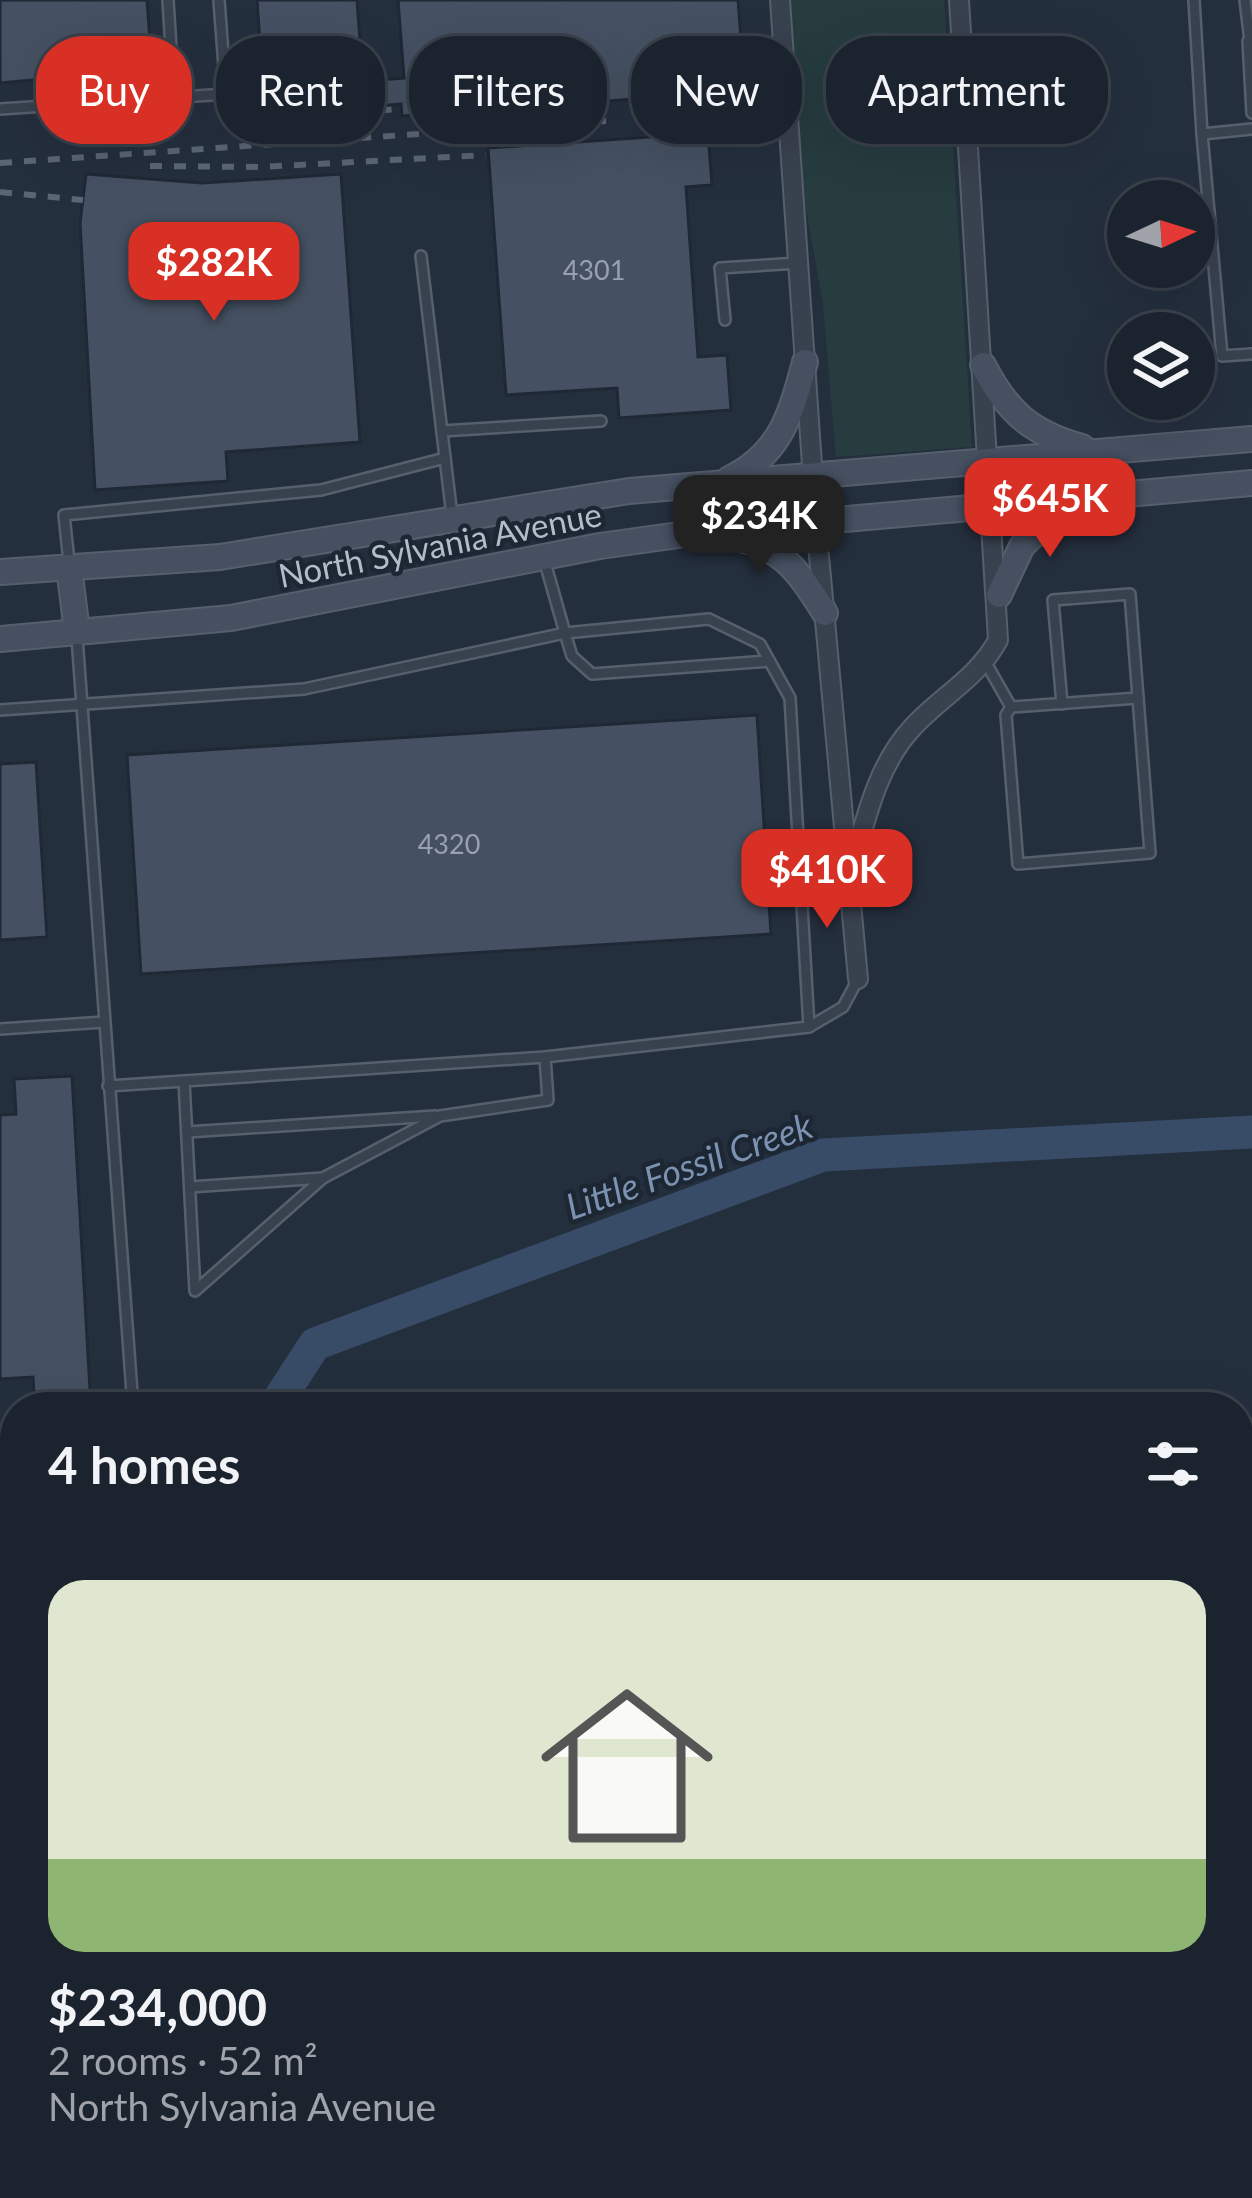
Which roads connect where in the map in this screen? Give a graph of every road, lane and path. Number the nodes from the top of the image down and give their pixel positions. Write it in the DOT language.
graph roads {
  1 [pos="168,0"];
  2 [pos="219,0"];
  3 [pos="780,0"];
  4 [pos="959,0"];
  5 [pos="1194,0"];
  6 [pos="1245,0"];
  7 [pos="170,36"];
  8 [pos="1250,40"];
  9 [pos="192,97"];
  10 [pos="36,107"];
  11 [pos="0,109"];
  12 [pos="1252,113"];
  13 [pos="1252,129"];
  14 [pos="1202,134"];
  15 [pos="421,256"];
  16 [pos="799,263"];
  17 [pos="725,320"];
  18 [pos="1252,354"];
  19 [pos="806,362"];
  20 [pos="982,365"];
  21 [pos="601,421"];
  22 [pos="442,431"];
  23 [pos="1252,439"];
  24 [pos="1096,450"];
  25 [pos="446,458"];
  26 [pos="990,464"];
  27 [pos="813,477"];
  28 [pos="1252,483"];
  29 [pos="717,485"];
  30 [pos="1070,500"];
  31 [pos="994,507"];
  32 [pos="452,516"];
  33 [pos="816,524"];
  34 [pos="700,532"];
  35 [pos="544,559"];
  36 [pos="69,567"];
  37 [pos="0,572"];
  38 [pos="999,595"];
  39 [pos="825,613"];
  40 [pos="76,632"];
  41 [pos="565,633"];
  42 [pos="0,639"];
  43 [pos="769,661"];
  44 [pos="986,663"];
  45 [pos="1138,698"];
  46 [pos="82,704"];
  47 [pos="1061,704"];
  48 [pos="1011,707"];
  49 [pos="0,710"];
  50 [pos="849,877"];
  51 [pos="858,979"];
  52 [pos="104,1022"];
  53 [pos="0,1028"];
  54 [pos="809,1028"];
  55 [pos="545,1057"];
  56 [pos="184,1081"];
  57 [pos="108,1085"];
  58 [pos="440,1116"];
  59 [pos="187,1132"];
  60 [pos="323,1178"];
  61 [pos="190,1187"];
  62 [pos="132,1392"];
  1 -- 7 [label="lane"];
  2 -- 9 [label="lane"];
  3 -- 16 [label="street"];
  4 -- 20 [label="street"];
  5 -- 14 [label="lane"];
  6 -- 8 [label="lane"];
  8 -- 12 [label="lane"];
  10 -- 11 [label="lane"];
  13 -- 14 [label="lane"];
  14 -- 18 [label="lane"];
  15 -- 22 [label="lane"];
  16 -- 17 [label="lane"];
  16 -- 19 [label="street"];
  19 -- 27 [label="street"];
  19 -- 29 [label="main road"];
  20 -- 24 [label="main road"];
  20 -- 26 [label="street"];
  21 -- 22 [label="lane"];
  22 -- 25 [label="lane"];
  23 -- 24 [label="main road, North Sylvania Avenue"];
  24 -- 26 [label="main road, North Sylvania Avenue"];
  25 -- 32 [label="lane"];
  25 -- 36 [label="lane"];
  26 -- 27 [label="main road, North Sylvania Avenue"];
  26 -- 31 [label="street"];
  27 -- 29 [label="main road, North Sylvania Avenue"];
  27 -- 33 [label="street"];
  28 -- 30 [label="main road, North Sylvania Avenue"];
  29 -- 32 [label="main road, North Sylvania Avenue"];
  30 -- 31 [label="main road, North Sylvania Avenue"];
  30 -- 38 [label="main road"];
  31 -- 33 [label="main road, North Sylvania Avenue"];
  31 -- 38 [label="street"];
  32 -- 36 [label="main road, North Sylvania Avenue"];
  33 -- 34 [label="main road, North Sylvania Avenue"];
  33 -- 39 [label="street"];
  34 -- 35 [label="main road, North Sylvania Avenue"];
  34 -- 39 [label="main road"];
  35 -- 40 [label="main road, North Sylvania Avenue"];
  35 -- 41 [label="lane"];
  36 -- 37 [label="main road, North Sylvania Avenue"];
  36 -- 40 [label="main road"];
  38 -- 44 [label="street"];
  39 -- 50 [label="street"];
  40 -- 42 [label="main road, North Sylvania Avenue"];
  40 -- 46 [label="lane"];
  41 -- 43 [label="lane"];
  41 -- 43 [label="lane"];
  41 -- 46 [label="lane"];
  43 -- 54 [label="lane"];
  44 -- 48 [label="lane"];
  44 -- 50 [label="street"];
  45 -- 47 [label="lane"];
  45 -- 47 [label="lane"];
  45 -- 48 [label="lane"];
  46 -- 49 [label="lane"];
  46 -- 52 [label="lane"];
  47 -- 48 [label="lane"];
  50 -- 51 [label="street"];
  51 -- 54 [label="lane"];
  52 -- 53 [label="lane"];
  52 -- 57 [label="lane"];
  54 -- 55 [label="lane"];
  55 -- 56 [label="lane"];
  55 -- 58 [label="lane"];
  56 -- 57 [label="lane"];
  56 -- 59 [label="lane"];
  57 -- 62 [label="lane"];
  58 -- 59 [label="lane"];
  58 -- 60 [label="lane"];
  59 -- 61 [label="lane"];
  60 -- 61 [label="lane"];
  60 -- 61 [label="lane"];
}
